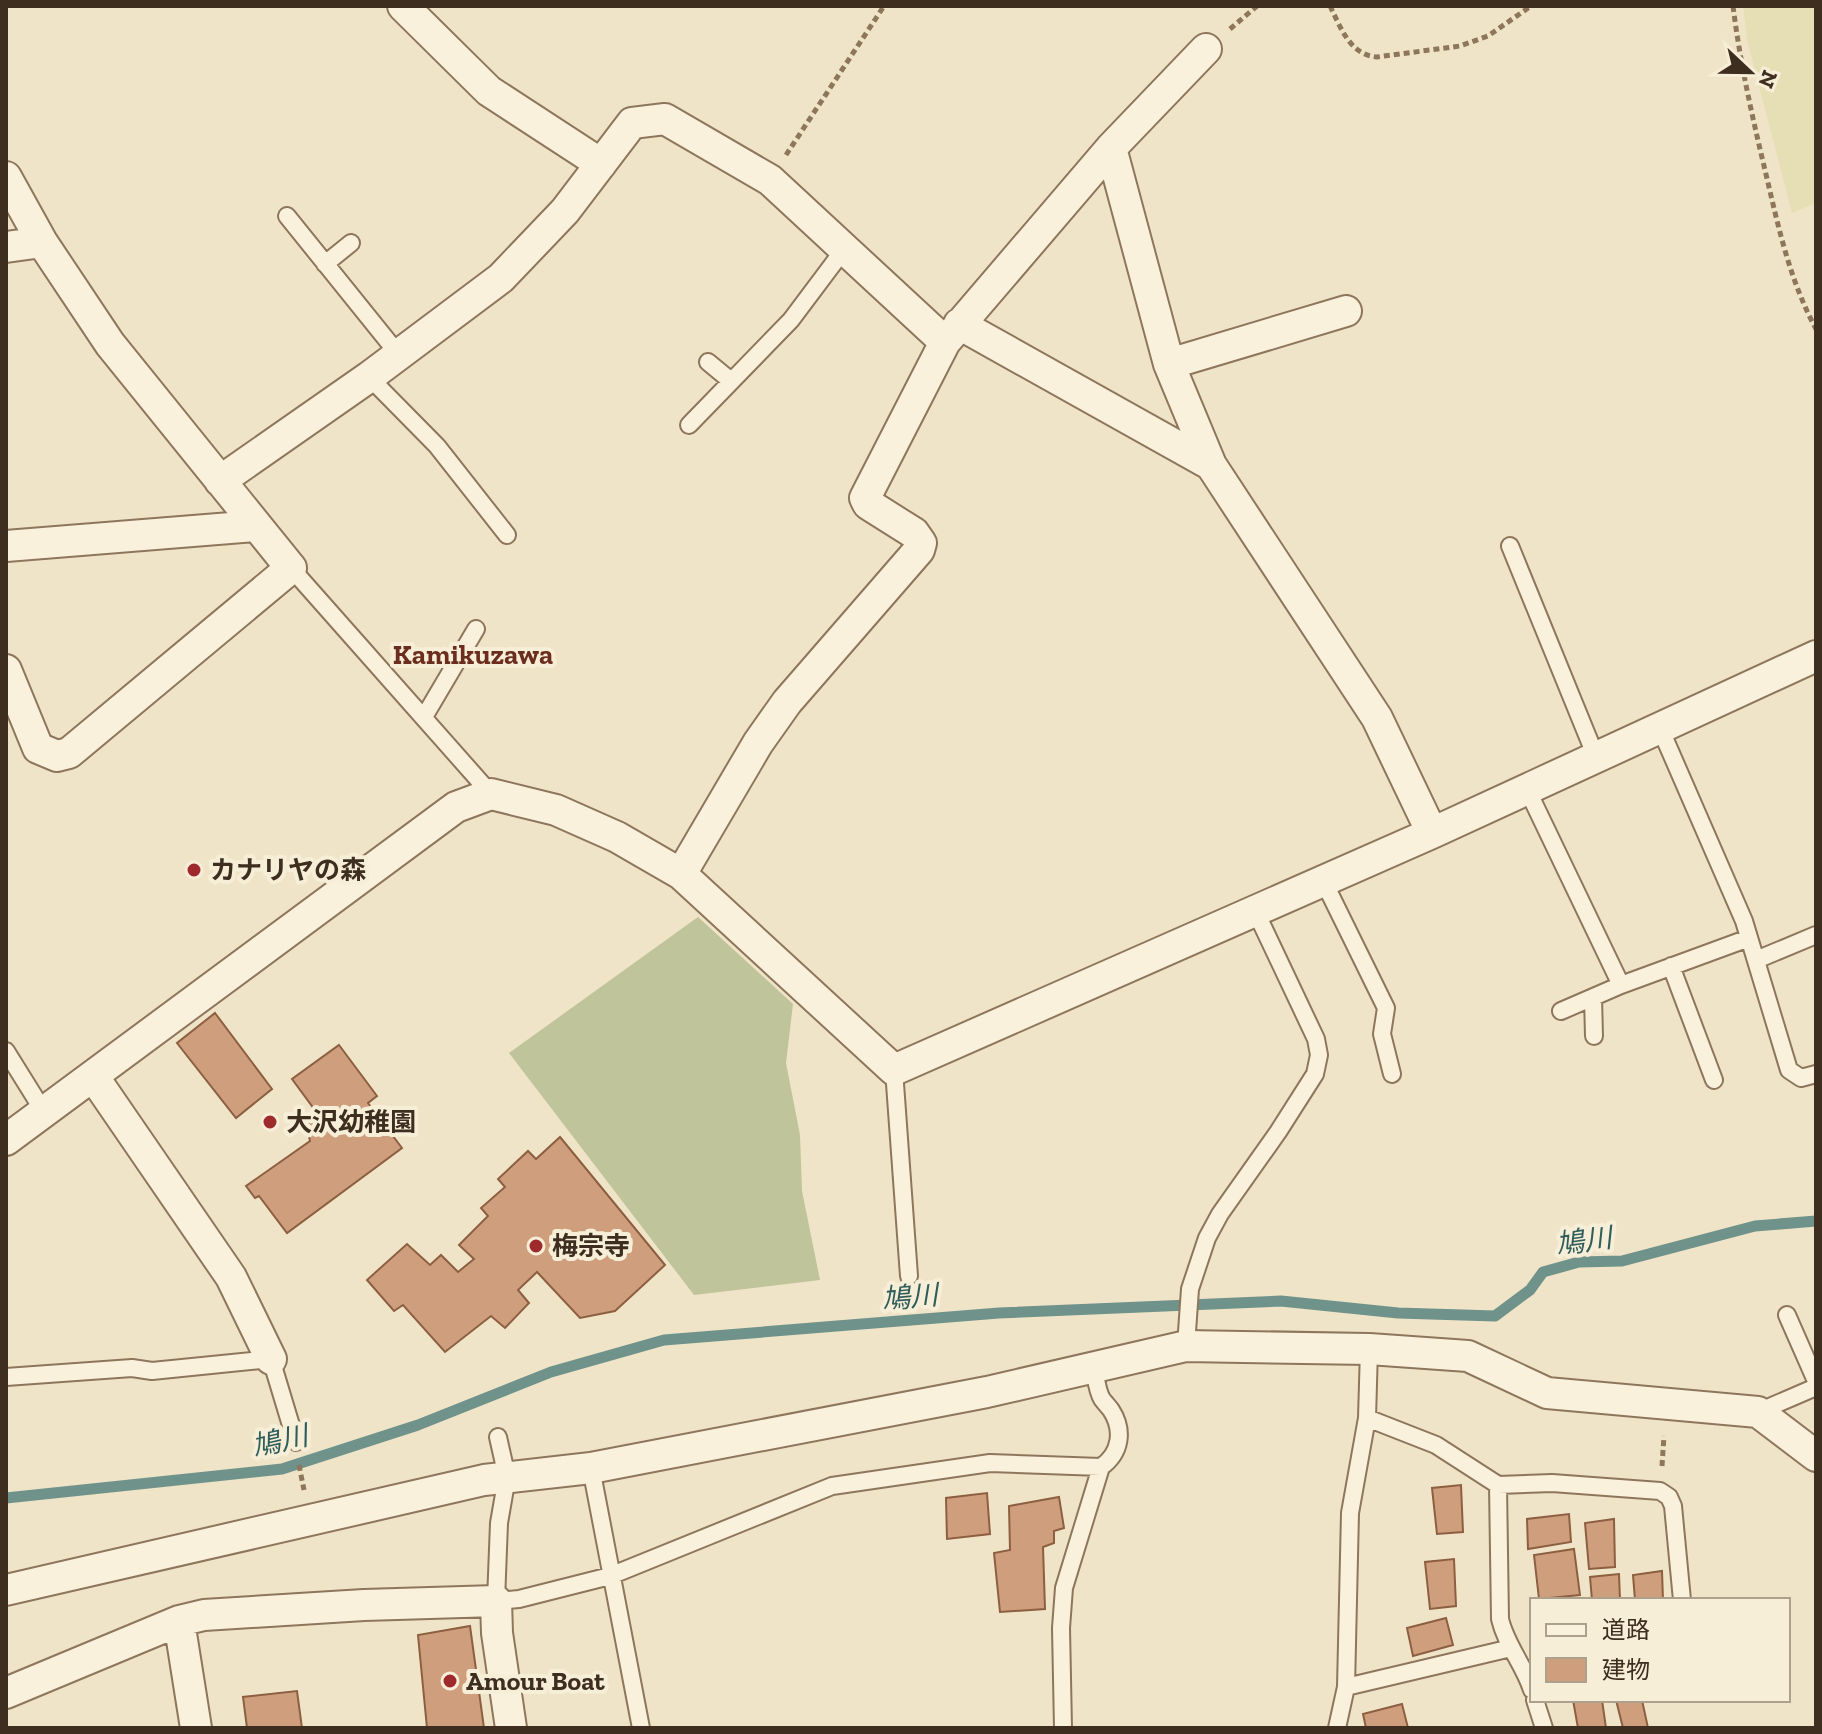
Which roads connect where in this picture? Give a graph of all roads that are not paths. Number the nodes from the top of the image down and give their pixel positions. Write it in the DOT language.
graph roads {
  1 [pos="403,6"];
  2 [pos="1206,49"];
  3 [pos="1111,148"];
  4 [pos="601,164"];
  5 [pos="6,177"];
  6 [pos="287,216"];
  7 [pos="42,242"];
  8 [pos="351,243"];
  9 [pos="6,247"];
  10 [pos="845,248"];
  11 [pos="325,264"];
  12 [pos="1346,311"];
  13 [pos="952,333"];
  14 [pos="399,355"];
  15 [pos="708,362"];
  16 [pos="1169,364"];
  17 [pos="369,377"];
  18 [pos="731,381"];
  19 [pos="689,425"];
  20 [pos="1211,465"];
  21 [pos="220,481"];
  22 [pos="256,526"];
  23 [pos="507,535"];
  24 [pos="6,546"];
  25 [pos="1510,546"];
  26 [pos="291,568"];
  27 [pos="476,629"];
  28 [pos="1816,656"];
  29 [pos="6,670"];
  30 [pos="424,717"];
  31 [pos="1660,728"];
  32 [pos="1596,757"];
  33 [pos="1527,789"];
  34 [pos="491,794"];
  35 [pos="1432,833"];
  36 [pos="681,874"];
  37 [pos="1323,880"];
  38 [pos="1255,910"];
  39 [pos="1816,935"];
  40 [pos="1749,938"];
  41 [pos="1756,960"];
  42 [pos="1671,966"];
  43 [pos="1621,985"];
  44 [pos="1593,997"];
  45 [pos="1561,1011"];
  46 [pos="1594,1036"];
  47 [pos="6,1051"];
  48 [pos="894,1070"];
  49 [pos="1392,1074"];
  50 [pos="1816,1074"];
  51 [pos="93,1076"];
  52 [pos="1714,1080"];
  53 [pos="44,1112"];
  54 [pos="6,1140"];
  55 [pos="909,1276"];
  56 [pos="1787,1315"];
  57 [pos="1186,1332"];
  58 [pos="1369,1349"];
  59 [pos="271,1359"];
  60 [pos="1094,1368"];
  61 [pos="6,1377"];
  62 [pos="1816,1384"];
  63 [pos="1758,1412"];
  64 [pos="1367,1418"];
  65 [pos="498,1437"];
  66 [pos="296,1442"];
  67 [pos="1816,1456"];
  68 [pos="1101,1467"];
  69 [pos="591,1468"];
  70 [pos="507,1477"];
  71 [pos="1498,1485"];
  72 [pos="610,1576"];
  73 [pos="6,1590"];
  74 [pos="1682,1598"];
  75 [pos="496,1601"];
  76 [pos="179,1621"];
  77 [pos="1511,1648"];
  78 [pos="1529,1671"];
  79 [pos="1346,1687"];
  80 [pos="6,1693"];
  81 [pos="1536,1702"];
  82 [pos="196,1728"];
  83 [pos="511,1728"];
  84 [pos="641,1728"];
  85 [pos="1063,1728"];
  86 [pos="1337,1728"];
  87 [pos="1544,1728"];
  1 -- 4 [label="street"];
  2 -- 3 [label="street"];
  3 -- 13 [label="street"];
  3 -- 16 [label="street"];
  4 -- 10 [label="street"];
  4 -- 14 [label="street"];
  5 -- 7 [label="street"];
  6 -- 11 [label="lane"];
  7 -- 9 [label="street"];
  7 -- 21 [label="street"];
  8 -- 11 [label="lane"];
  10 -- 13 [label="street"];
  10 -- 18 [label="lane"];
  11 -- 14 [label="lane"];
  12 -- 16 [label="street"];
  13 -- 20 [label="street"];
  13 -- 36 [label="street"];
  14 -- 17 [label="street"];
  15 -- 18 [label="lane"];
  16 -- 20 [label="street"];
  17 -- 21 [label="street"];
  17 -- 23 [label="lane"];
  18 -- 19 [label="lane"];
  20 -- 35 [label="street"];
  21 -- 22 [label="street"];
  22 -- 24 [label="street"];
  22 -- 26 [label="street"];
  25 -- 32 [label="lane"];
  26 -- 29 [label="street"];
  26 -- 30 [label="lane"];
  27 -- 30 [label="lane"];
  28 -- 31 [label="street"];
  30 -- 34 [label="lane"];
  31 -- 32 [label="street"];
  31 -- 40 [label="lane"];
  32 -- 33 [label="street"];
  33 -- 35 [label="street"];
  33 -- 43 [label="lane"];
  34 -- 36 [label="street"];
  34 -- 51 [label="street"];
  35 -- 37 [label="street"];
  36 -- 48 [label="street"];
  37 -- 38 [label="street"];
  37 -- 49 [label="lane"];
  38 -- 48 [label="street"];
  38 -- 57 [label="lane"];
  39 -- 41 [label="lane"];
  40 -- 41 [label="lane"];
  40 -- 42 [label="lane"];
  41 -- 50 [label="lane"];
  42 -- 43 [label="lane"];
  42 -- 52 [label="lane"];
  43 -- 44 [label="lane"];
  44 -- 45 [label="lane"];
  44 -- 46 [label="lane"];
  47 -- 53 [label="lane"];
  48 -- 55 [label="lane"];
  51 -- 53 [label="street"];
  51 -- 59 [label="street"];
  53 -- 54 [label="street"];
  56 -- 62 [label="lane"];
  57 -- 58 [label="street"];
  57 -- 60 [label="street"];
  58 -- 63 [label="street"];
  58 -- 64 [label="lane"];
  59 -- 61 [label="lane"];
  59 -- 66 [label="lane"];
  60 -- 68 [label="lane"];
  60 -- 69 [label="street"];
  62 -- 63 [label="lane"];
  63 -- 67 [label="street"];
  64 -- 71 [label="lane"];
  64 -- 79 [label="lane"];
  65 -- 70 [label="lane"];
  68 -- 72 [label="lane"];
  68 -- 85 [label="lane"];
  69 -- 70 [label="street"];
  69 -- 72 [label="lane"];
  70 -- 73 [label="street"];
  70 -- 75 [label="lane"];
  71 -- 74 [label="lane"];
  71 -- 77 [label="lane"];
  72 -- 75 [label="lane"];
  72 -- 84 [label="lane"];
  75 -- 76 [label="street"];
  75 -- 83 [label="street"];
  76 -- 80 [label="street"];
  76 -- 82 [label="street"];
  77 -- 78 [label="lane"];
  77 -- 79 [label="lane"];
  79 -- 86 [label="lane"];
  81 -- 87 [label="lane"];
}
